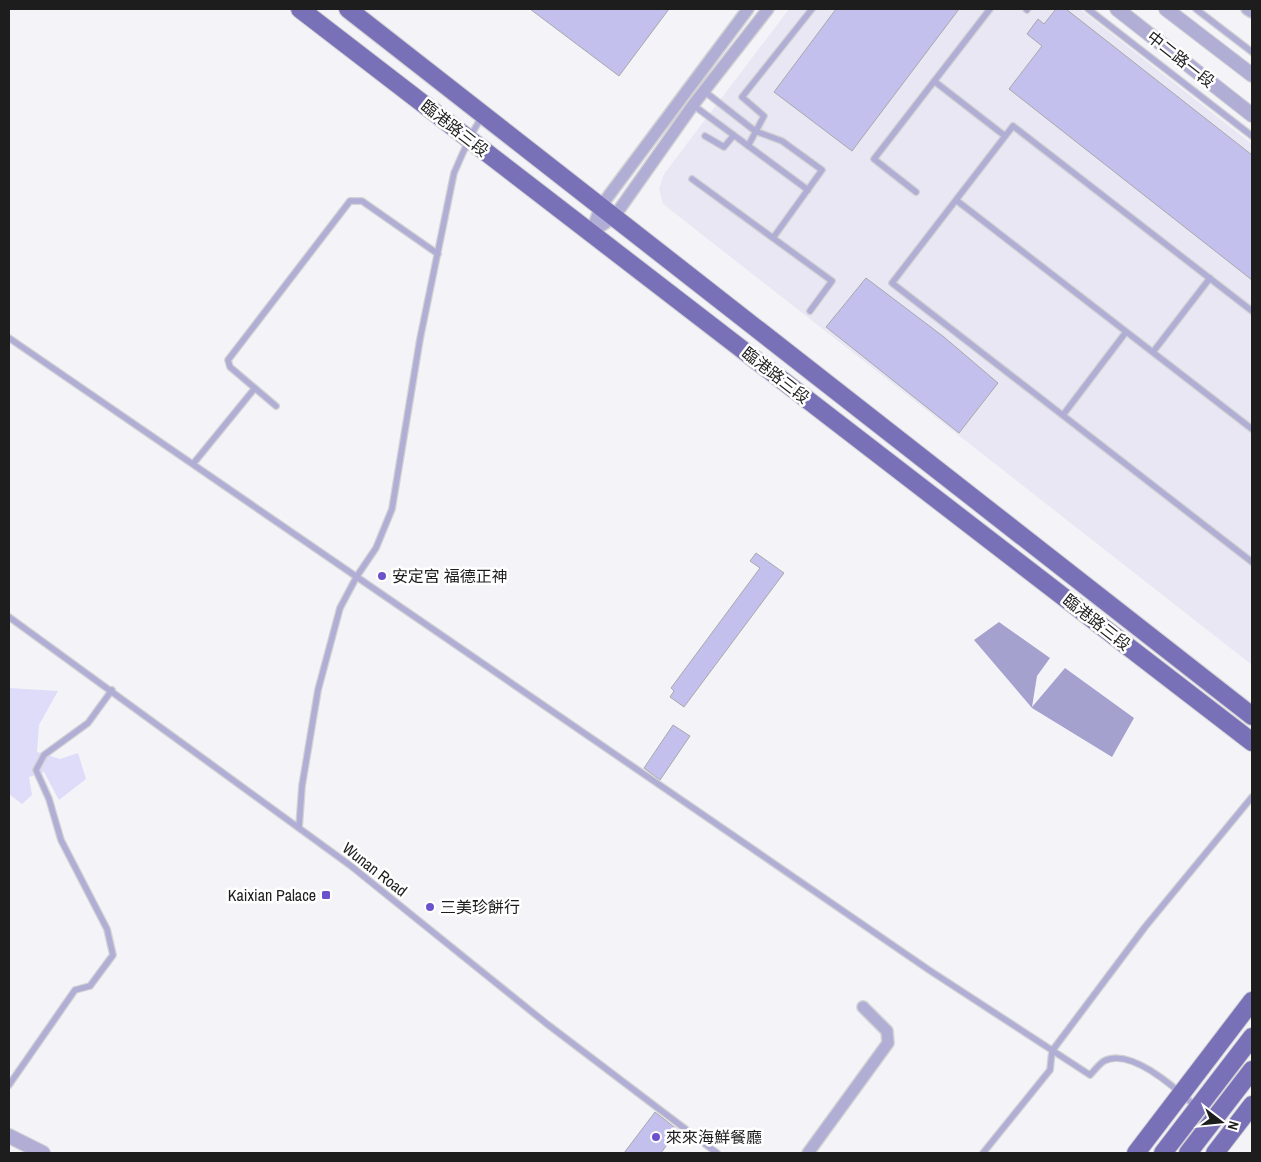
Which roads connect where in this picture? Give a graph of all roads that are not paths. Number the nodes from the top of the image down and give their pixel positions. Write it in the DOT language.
graph roads {
  1 [pos="300,9"];
  2 [pos="348,9"];
  3 [pos="748,9"];
  4 [pos="768,9"];
  5 [pos="812,9"];
  6 [pos="990,9"];
  7 [pos="1088,9"];
  8 [pos="1117,9"];
  9 [pos="1166,9"];
  10 [pos="1196,9"];
  11 [pos="1247,9"];
  12 [pos="1252,12"];
  13 [pos="1252,52"];
  14 [pos="1252,75"];
  15 [pos="934,80"];
  16 [pos="704,91"];
  17 [pos="693,105"];
  18 [pos="483,114"];
  19 [pos="1252,115"];
  20 [pos="755,131"];
  21 [pos="705,136"];
  22 [pos="734,136"];
  23 [pos="1005,136"];
  24 [pos="1252,136"];
  25 [pos="468,139"];
  26 [pos="748,146"];
  27 [pos="692,179"];
  28 [pos="808,190"];
  29 [pos="916,192"];
  30 [pos="956,200"];
  31 [pos="607,211"];
  32 [pos="592,233"];
  33 [pos="773,238"];
  34 [pos="438,254"];
  35 [pos="1210,278"];
  36 [pos="810,311"];
  37 [pos="1252,311"];
  38 [pos="1126,332"];
  39 [pos="9,338"];
  40 [pos="1153,352"];
  41 [pos="255,388"];
  42 [pos="276,406"];
  43 [pos="1063,415"];
  44 [pos="1252,429"];
  45 [pos="193,464"];
  46 [pos="1252,562"];
  47 [pos="357,576"];
  48 [pos="9,617"];
  49 [pos="112,690"];
  50 [pos="1252,716"];
  51 [pos="1252,742"];
  52 [pos="1252,797"];
  53 [pos="299,828"];
  54 [pos="1252,1001"];
  55 [pos="863,1007"];
  56 [pos="1252,1037"];
  57 [pos="1052,1051"];
  58 [pos="1252,1070"];
  59 [pos="9,1085"];
  60 [pos="1182,1094"];
  61 [pos="1252,1105"];
  62 [pos="1198,1109"];
  63 [pos="9,1136"];
  64 [pos="43,1153"];
  65 [pos="716,1153"];
  66 [pos="808,1153"];
  67 [pos="983,1153"];
  68 [pos="1136,1153"];
  69 [pos="1163,1153"];
  70 [pos="1188,1153"];
  71 [pos="1215,1153"];
  1 -- 25 [label="main road, 臨港路三段"];
  2 -- 18 [label="main road, 臨港路三段"];
  3 -- 31 [label="street"];
  4 -- 16 [label="street"];
  5 -- 20 [label="lane"];
  6 -- 15 [label="lane"];
  7 -- 24 [label="lane, 中二路一段"];
  8 -- 19 [label="street, 中二路一段"];
  9 -- 14 [label="street, 中二路一段"];
  10 -- 13 [label="lane"];
  11 -- 12 [label="street"];
  15 -- 23 [label="lane"];
  15 -- 29 [label="lane"];
  16 -- 17 [label="street"];
  16 -- 20 [label="lane"];
  17 -- 22 [label="lane"];
  17 -- 31 [label="street"];
  18 -- 25 [label="lane"];
  18 -- 31 [label="main road, 臨港路三段"];
  20 -- 26 [label="lane"];
  20 -- 28 [label="lane"];
  21 -- 22 [label="lane"];
  22 -- 26 [label="lane"];
  23 -- 30 [label="lane"];
  23 -- 35 [label="lane"];
  25 -- 32 [label="main road, 臨港路三段"];
  25 -- 34 [label="lane"];
  26 -- 28 [label="lane"];
  27 -- 33 [label="lane"];
  28 -- 33 [label="lane"];
  30 -- 38 [label="lane"];
  30 -- 43 [label="lane"];
  31 -- 32 [label="street"];
  31 -- 32 [label="street"];
  31 -- 50 [label="main road, 臨港路三段"];
  32 -- 51 [label="main road, 臨港路三段"];
  33 -- 36 [label="lane"];
  34 -- 41 [label="lane"];
  34 -- 47 [label="lane"];
  35 -- 37 [label="lane"];
  35 -- 40 [label="lane"];
  38 -- 40 [label="lane"];
  38 -- 43 [label="lane"];
  39 -- 45 [label="lane"];
  40 -- 44 [label="lane"];
  41 -- 42 [label="lane"];
  41 -- 45 [label="lane"];
  43 -- 46 [label="lane"];
  45 -- 47 [label="lane"];
  47 -- 53 [label="lane"];
  47 -- 57 [label="lane"];
  48 -- 49 [label="lane, Wunan Road"];
  49 -- 53 [label="lane, Wunan Road"];
  49 -- 59 [label="lane"];
  52 -- 57 [label="lane"];
  53 -- 65 [label="lane, Wunan Road"];
  54 -- 60 [label="main road"];
  55 -- 66 [label="street"];
  56 -- 62 [label="main road"];
  57 -- 60 [label="lane"];
  57 -- 67 [label="lane"];
  58 -- 70 [label="main road"];
  60 -- 62 [label="lane"];
  60 -- 68 [label="main road"];
  61 -- 71 [label="main road"];
  62 -- 69 [label="main road"];
  63 -- 64 [label="street"];
}
